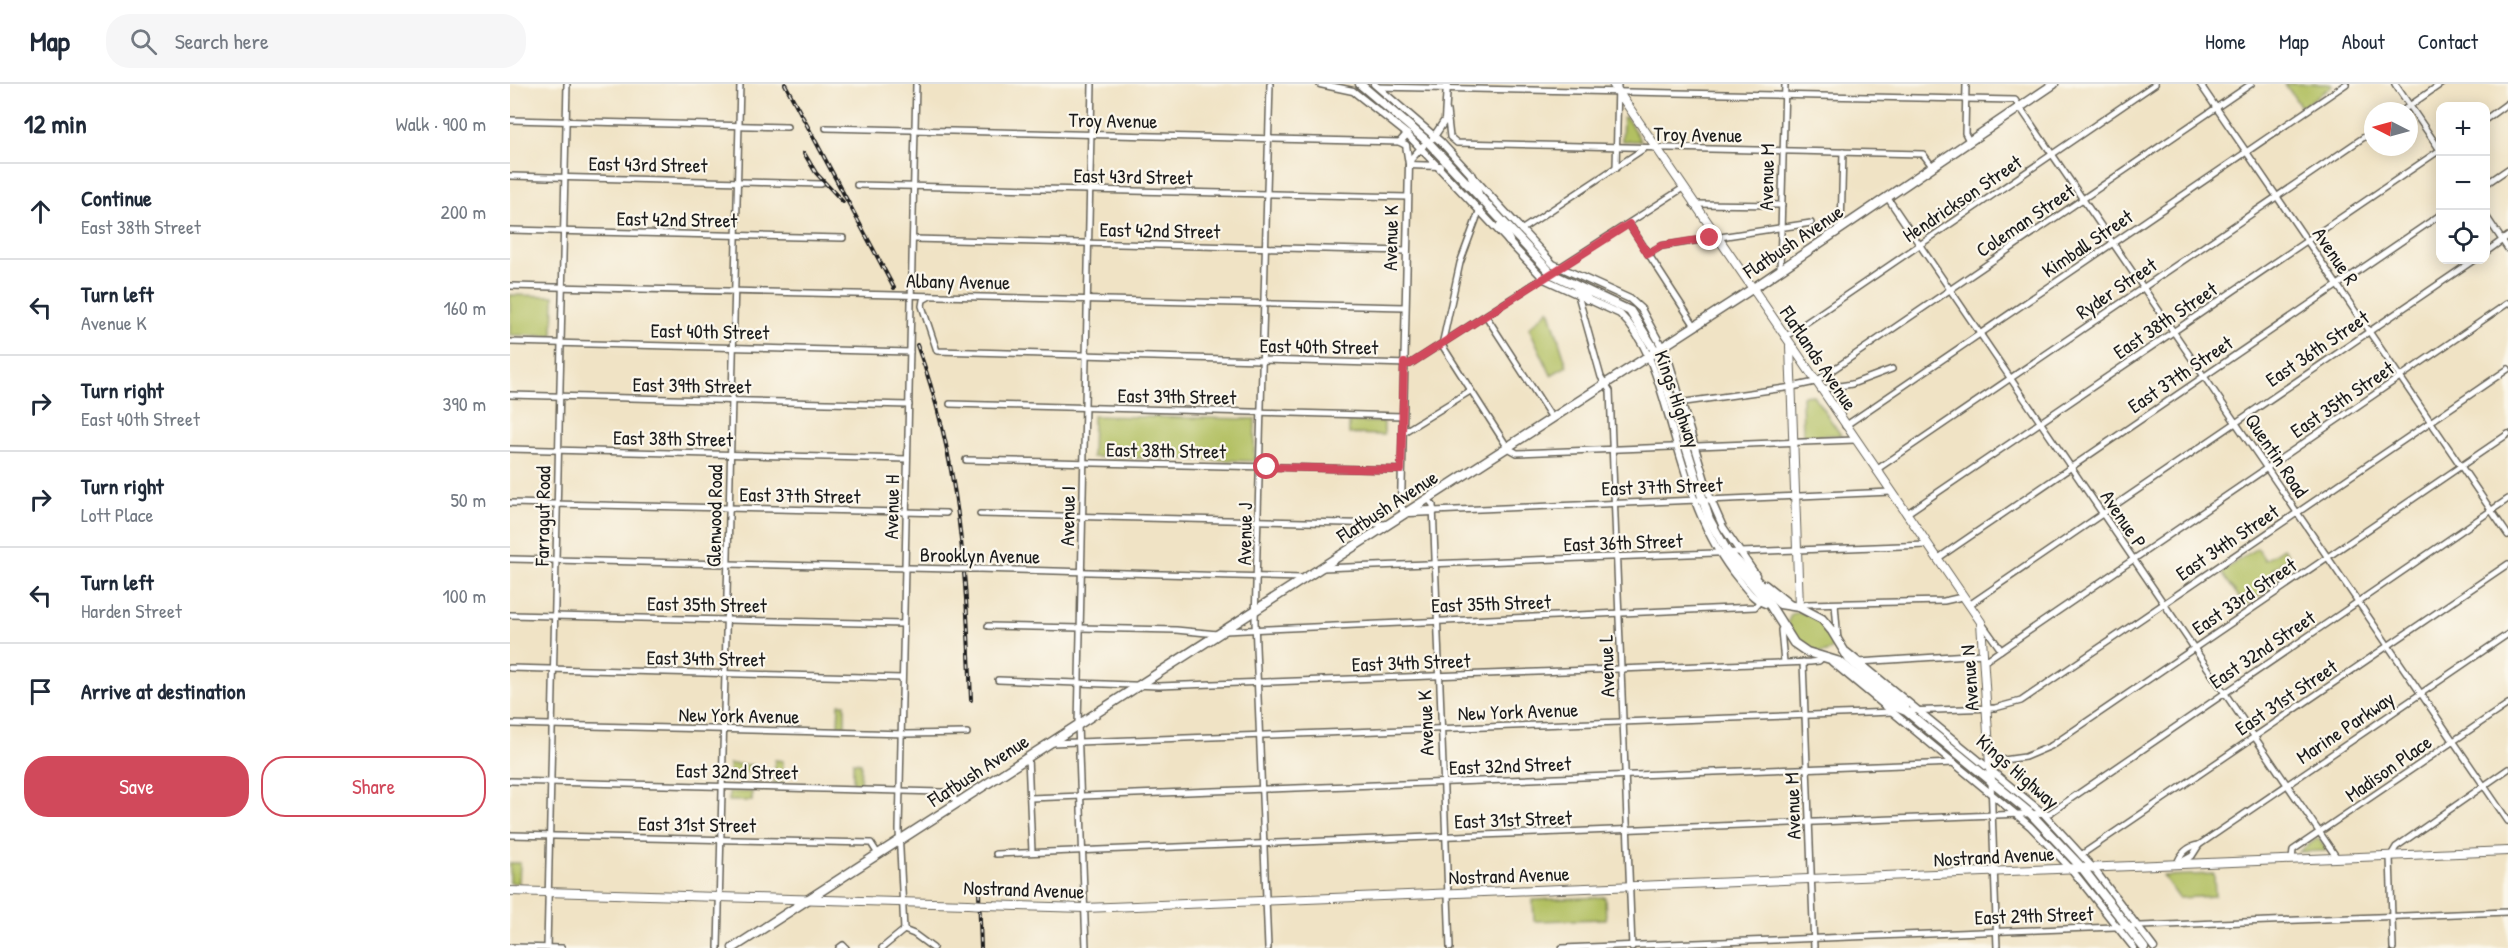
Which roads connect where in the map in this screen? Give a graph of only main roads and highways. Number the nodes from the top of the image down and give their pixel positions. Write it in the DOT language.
graph roads {
  1 [pos="1360,84"];
  2 [pos="2054,84"];
  3 [pos="1616,86"];
  4 [pos="1472,176"];
  5 [pos="1479,197"];
  6 [pos="1497,217"];
  7 [pos="1509,242"];
  8 [pos="1589,281"];
  9 [pos="1575,284"];
  10 [pos="1752,289"];
  11 [pos="1587,299"];
  12 [pos="1790,345"];
  13 [pos="1656,351"];
  14 [pos="1433,511"];
  15 [pos="1407,513"];
  16 [pos="1728,553"];
  17 [pos="1799,607"];
  18 [pos="1981,622"];
  19 [pos="1784,626"];
  20 [pos="1838,641"];
  21 [pos="1823,657"];
  22 [pos="1906,711"];
  23 [pos="1991,781"];
  24 [pos="2508,851"];
  25 [pos="2083,869"];
  26 [pos="510,891"];
  27 [pos="808,898"];
  28 [pos="733,948"];
  29 [pos="2144,948"];
  1 -- 5 [label="main road, Kings Highway"];
  2 -- 10 [label="main road, Flatbush Avenue"];
  3 -- 10 [label="main road, Flatlands Avenue"];
  4 -- 5 [label="main road"];
  5 -- 6 [label="main road, Kings Highway"];
  6 -- 7 [label="main road"];
  6 -- 9 [label="main road, Kings Highway"];
  8 -- 9 [label="main road"];
  9 -- 11 [label="main road"];
  9 -- 13 [label="main road, Kings Highway"];
  10 -- 12 [label="main road, Flatlands Avenue"];
  10 -- 13 [label="main road, Flatbush Avenue"];
  12 -- 17 [label="main road"];
  12 -- 18 [label="main road, Flatlands Avenue"];
  13 -- 15 [label="main road, Flatbush Avenue"];
  13 -- 16 [label="main road, Kings Highway"];
  14 -- 15 [label="main road"];
  15 -- 27 [label="main road, Flatbush Avenue"];
  16 -- 17 [label="main road, Kings Highway"];
  16 -- 19 [label="main road, Kings Highway"];
  17 -- 19 [label="main road"];
  17 -- 20 [label="main road, Kings Highway"];
  18 -- 23 [label="main road, Avenue N"];
  19 -- 21 [label="main road, Kings Highway"];
  20 -- 21 [label="main road"];
  20 -- 22 [label="main road, Kings Highway"];
  21 -- 22 [label="main road, Kings Highway"];
  22 -- 23 [label="main road, Kings Highway"];
  23 -- 25 [label="main road, Kings Highway"];
  24 -- 25 [label="main road, Nostrand Avenue"];
  25 -- 27 [label="main road, Nostrand Avenue, bridge"];
  25 -- 29 [label="main road, Kings Highway"];
  26 -- 27 [label="main road, Nostrand Avenue"];
  27 -- 28 [label="main road, Flatbush Avenue"];
}
